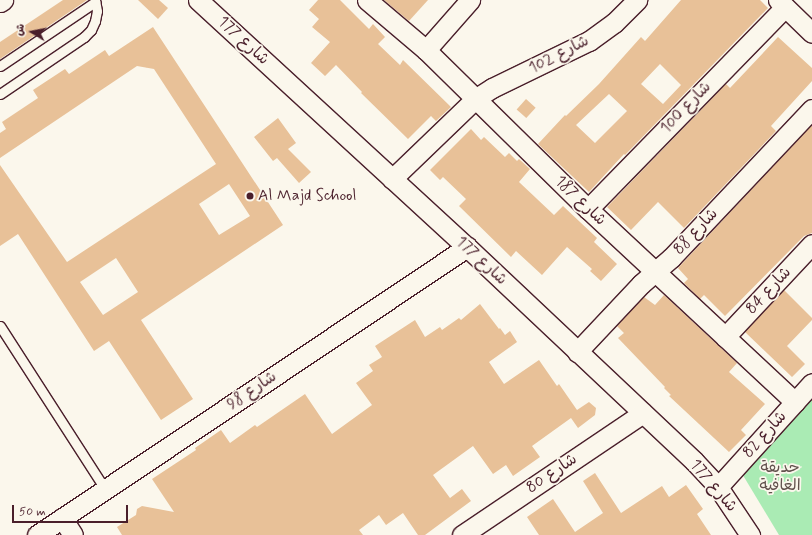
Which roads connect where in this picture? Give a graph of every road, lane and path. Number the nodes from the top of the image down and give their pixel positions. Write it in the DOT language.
graph roads {
  1 [pos="3,0"];
  2 [pos="198,0"];
  3 [pos="367,0"];
  4 [pos="470,0"];
  5 [pos="637,0"];
  6 [pos="95,1"];
  7 [pos="0,2"];
  8 [pos="781,3"];
  9 [pos="812,33"];
  10 [pos="426,50"];
  11 [pos="0,66"];
  12 [pos="0,94"];
  13 [pos="475,99"];
  14 [pos="812,109"];
  15 [pos="392,180"];
  16 [pos="588,209"];
  17 [pos="812,244"];
  18 [pos="467,247"];
  19 [pos="654,271"];
  20 [pos="0,326"];
  21 [pos="725,337"];
  22 [pos="577,352"];
  23 [pos="812,384"];
  24 [pos="795,402"];
  25 [pos="643,413"];
  26 [pos="718,487"];
  27 [pos="105,489"];
  28 [pos="62,518"];
  29 [pos="37,535"];
  30 [pos="73,535"];
  31 [pos="462,535"];
  32 [pos="750,535"];
  1 -- 7 [label="street"];
  2 -- 15 [label="street, شارع 177"];
  3 -- 10 [label="street, شارع 187"];
  4 -- 10 [label="street"];
  5 -- 13 [label="street, شارع 102"];
  6 -- 11 [label="lane"];
  6 -- 12 [label="lane"];
  8 -- 9 [label="street"];
  8 -- 16 [label="street, شارع 100"];
  10 -- 13 [label="street, شارع 187"];
  13 -- 15 [label="street, شارع 102"];
  13 -- 16 [label="street, شارع 187"];
  14 -- 19 [label="street, شارع 88"];
  15 -- 18 [label="street, شارع 177"];
  16 -- 19 [label="street, شارع 187"];
  17 -- 21 [label="street, شارع 84"];
  18 -- 22 [label="street, شارع 177"];
  18 -- 27 [label="street, شارع 98"];
  19 -- 21 [label="street, شارع 187"];
  19 -- 22 [label="street, شارع 88"];
  20 -- 27 [label="lane"];
  21 -- 24 [label="street, شارع 187"];
  22 -- 25 [label="street, شارع 177"];
  23 -- 24 [label="street, شارع 82"];
  24 -- 26 [label="street, شارع 82"];
  25 -- 26 [label="street, شارع 177"];
  25 -- 31 [label="street, شارع 80"];
  26 -- 32 [label="street, شارع 177"];
  27 -- 28 [label="street, شارع 98"];
  28 -- 29 [label="street, شارع 98"];
  28 -- 30 [label="street"];
}
